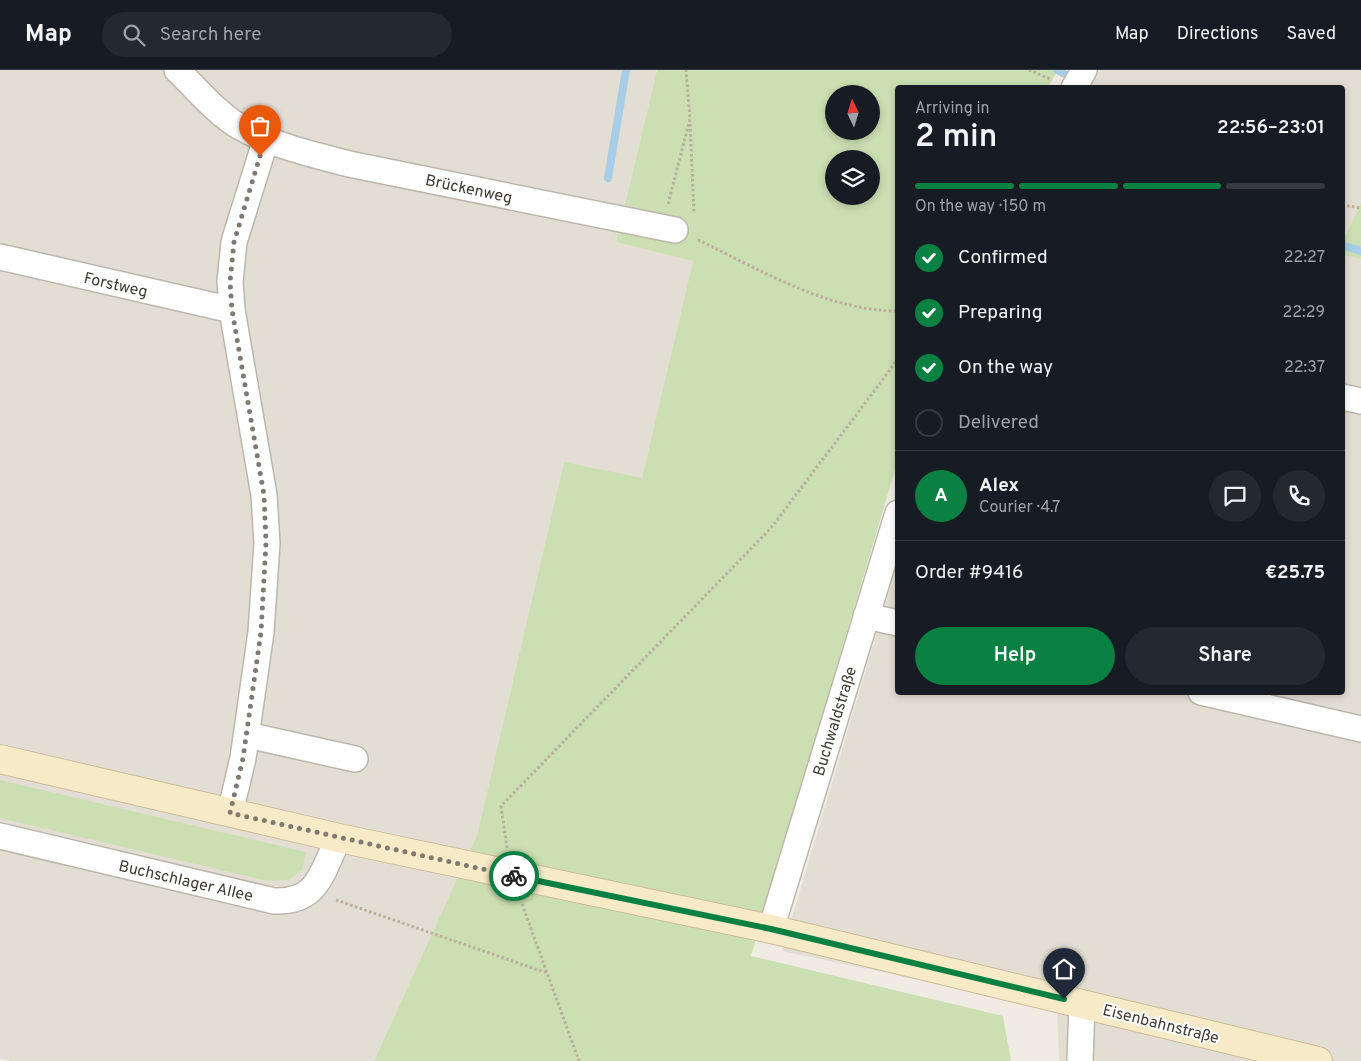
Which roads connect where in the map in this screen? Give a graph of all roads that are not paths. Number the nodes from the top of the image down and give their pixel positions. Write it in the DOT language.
graph roads {
  1 [pos="177,70"];
  2 [pos="266,139"];
  3 [pos="677,226"];
  4 [pos="0,257"];
  5 [pos="232,310"];
  6 [pos="1345,398"];
  7 [pos="1361,402"];
  8 [pos="895,523"];
  9 [pos="866,616"];
  10 [pos="895,622"];
  11 [pos="1214,695"];
  12 [pos="1361,729"];
  13 [pos="246,735"];
  14 [pos="0,759"];
  15 [pos="355,759"];
  16 [pos="230,813"];
  17 [pos="0,836"];
  18 [pos="339,838"];
  19 [pos="771,929"];
  20 [pos="1082,1004"];
  21 [pos="1080,1061"];
  22 [pos="1318,1061"];
  1 -- 2 [label="street, Brückenweg"];
  2 -- 3 [label="street, Brückenweg"];
  2 -- 5 [label="street"];
  4 -- 5 [label="street, Forstweg"];
  5 -- 13 [label="street"];
  6 -- 7 [label="street"];
  8 -- 9 [label="street, Buchwaldstraße"];
  9 -- 10 [label="street"];
  9 -- 19 [label="street, Buchwaldstraße"];
  11 -- 12 [label="street"];
  13 -- 15 [label="street"];
  13 -- 16 [label="street"];
  14 -- 16 [label="main road"];
  16 -- 18 [label="main road"];
  17 -- 18 [label="street, Buchschlager Allee"];
  18 -- 19 [label="main road"];
  19 -- 20 [label="main road, Eisenbahnstraße"];
  20 -- 21 [label="street"];
  20 -- 22 [label="main road, Eisenbahnstraße"];
}
